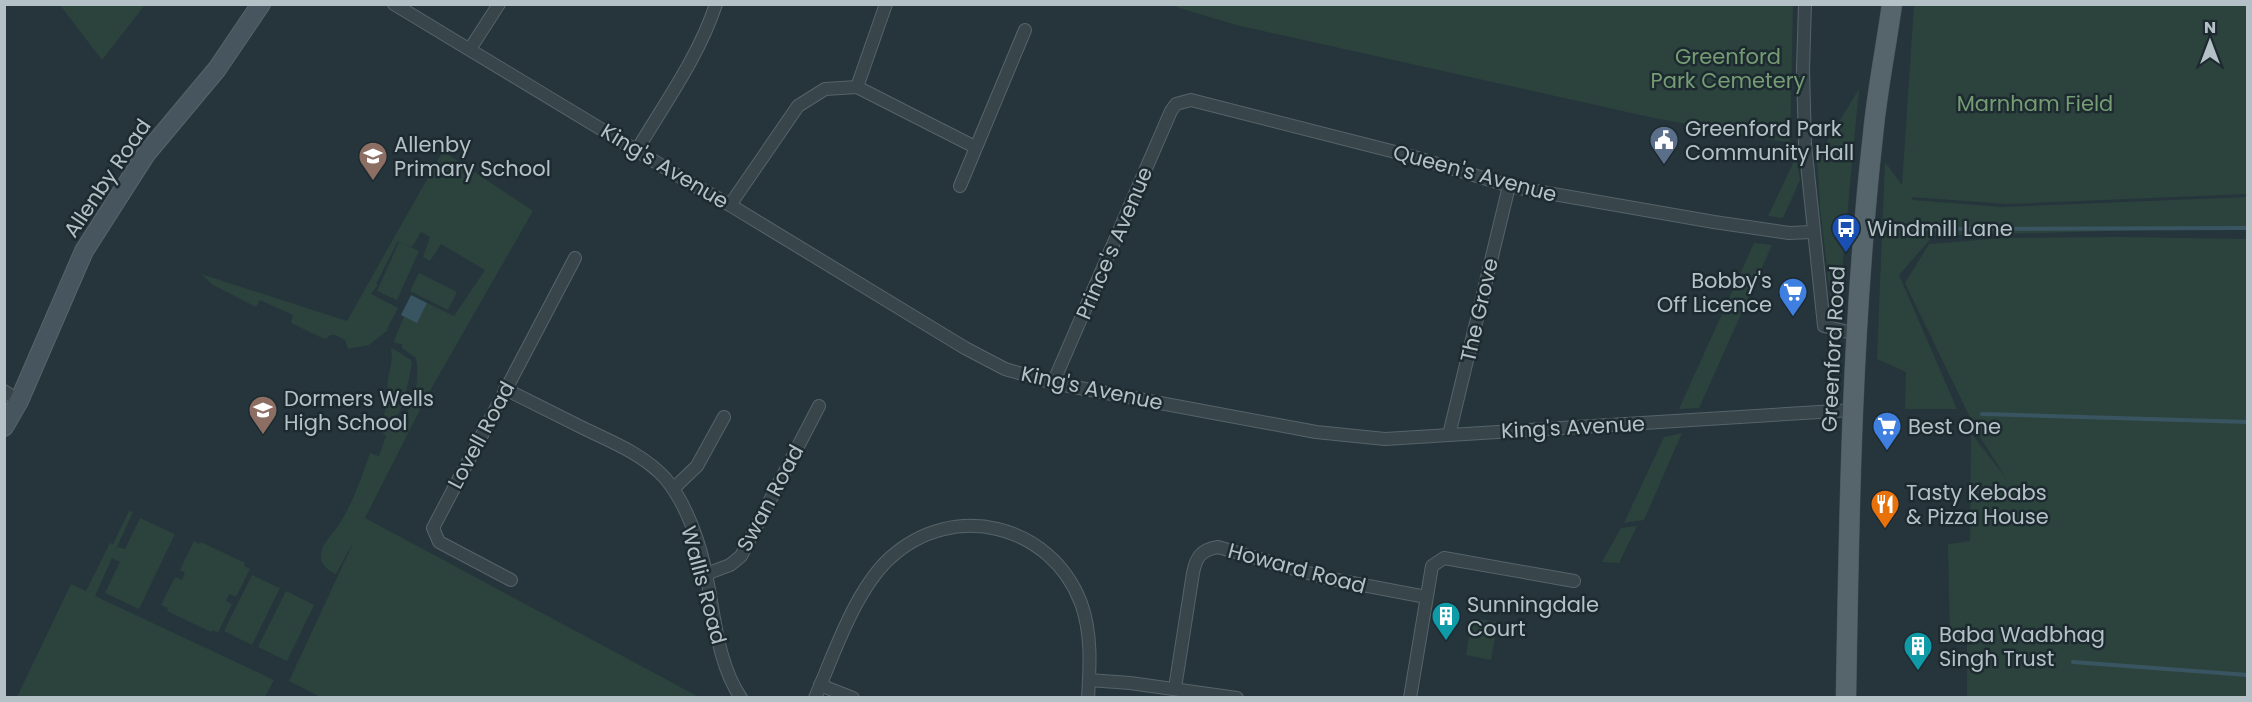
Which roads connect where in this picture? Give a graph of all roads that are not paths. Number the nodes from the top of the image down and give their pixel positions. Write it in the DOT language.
graph roads {
  1 [pos="261,4"];
  2 [pos="394,4"];
  3 [pos="499,4"];
  4 [pos="716,4"];
  5 [pos="886,4"];
  6 [pos="1804,4"];
  7 [pos="1892,4"];
  8 [pos="1024,30"];
  9 [pos="470,49"];
  10 [pos="857,87"];
  11 [pos="1176,104"];
  12 [pos="975,147"];
  13 [pos="637,150"];
  14 [pos="960,186"];
  15 [pos="1509,186"];
  16 [pos="730,205"];
  17 [pos="1814,232"];
  18 [pos="575,258"];
  19 [pos="1856,334"];
  20 [pos="1053,383"];
  21 [pos="505,389"];
  22 [pos="12,396"];
  23 [pos="819,406"];
  24 [pos="1852,410"];
  25 [pos="724,417"];
  26 [pos="4,427"];
  27 [pos="1449,435"];
  28 [pos="673,489"];
  29 [pos="706,574"];
  30 [pos="511,580"];
  31 [pos="1574,581"];
  32 [pos="1426,597"];
  33 [pos="1089,680"];
  34 [pos="820,685"];
  35 [pos="1175,688"];
  36 [pos="741,698"];
  37 [pos="815,698"];
  38 [pos="853,698"];
  39 [pos="1088,698"];
  40 [pos="1237,698"];
  41 [pos="1410,698"];
  42 [pos="1846,698"];
  1 -- 22 [label="street, Allenby Road"];
  2 -- 9 [label="street, King's Avenue"];
  3 -- 9 [label="street"];
  4 -- 13 [label="street"];
  5 -- 10 [label="street"];
  6 -- 17 [label="street"];
  7 -- 19 [label="main road, Greenford Road"];
  8 -- 12 [label="street"];
  9 -- 13 [label="street, King's Avenue"];
  10 -- 12 [label="street"];
  10 -- 16 [label="street"];
  11 -- 15 [label="street, Queen's Avenue"];
  11 -- 20 [label="street, Prince's Avenue"];
  12 -- 14 [label="street"];
  13 -- 16 [label="street, King's Avenue"];
  15 -- 17 [label="street, Queen's Avenue"];
  15 -- 27 [label="street, The Grove"];
  16 -- 20 [label="street, King's Avenue"];
  17 -- 19 [label="street"];
  18 -- 21 [label="street, Lovell Road"];
  19 -- 24 [label="main road, Greenford Road"];
  20 -- 27 [label="street, King's Avenue"];
  21 -- 28 [label="street, Wallis Road"];
  21 -- 30 [label="street, Lovell Road"];
  22 -- 26 [label="street, Allenby Road"];
  23 -- 29 [label="street, Swan Road"];
  24 -- 27 [label="street, King's Avenue"];
  24 -- 42 [label="main road, Greenford Road"];
  25 -- 28 [label="street"];
  28 -- 29 [label="street, Wallis Road"];
  29 -- 36 [label="street, Wallis Road"];
  31 -- 32 [label="street"];
  32 -- 35 [label="street, Howard Road"];
  32 -- 41 [label="street"];
  33 -- 34 [label="street"];
  33 -- 35 [label="street"];
  33 -- 39 [label="street"];
  34 -- 37 [label="street"];
  34 -- 38 [label="street"];
  35 -- 40 [label="street"];
}
